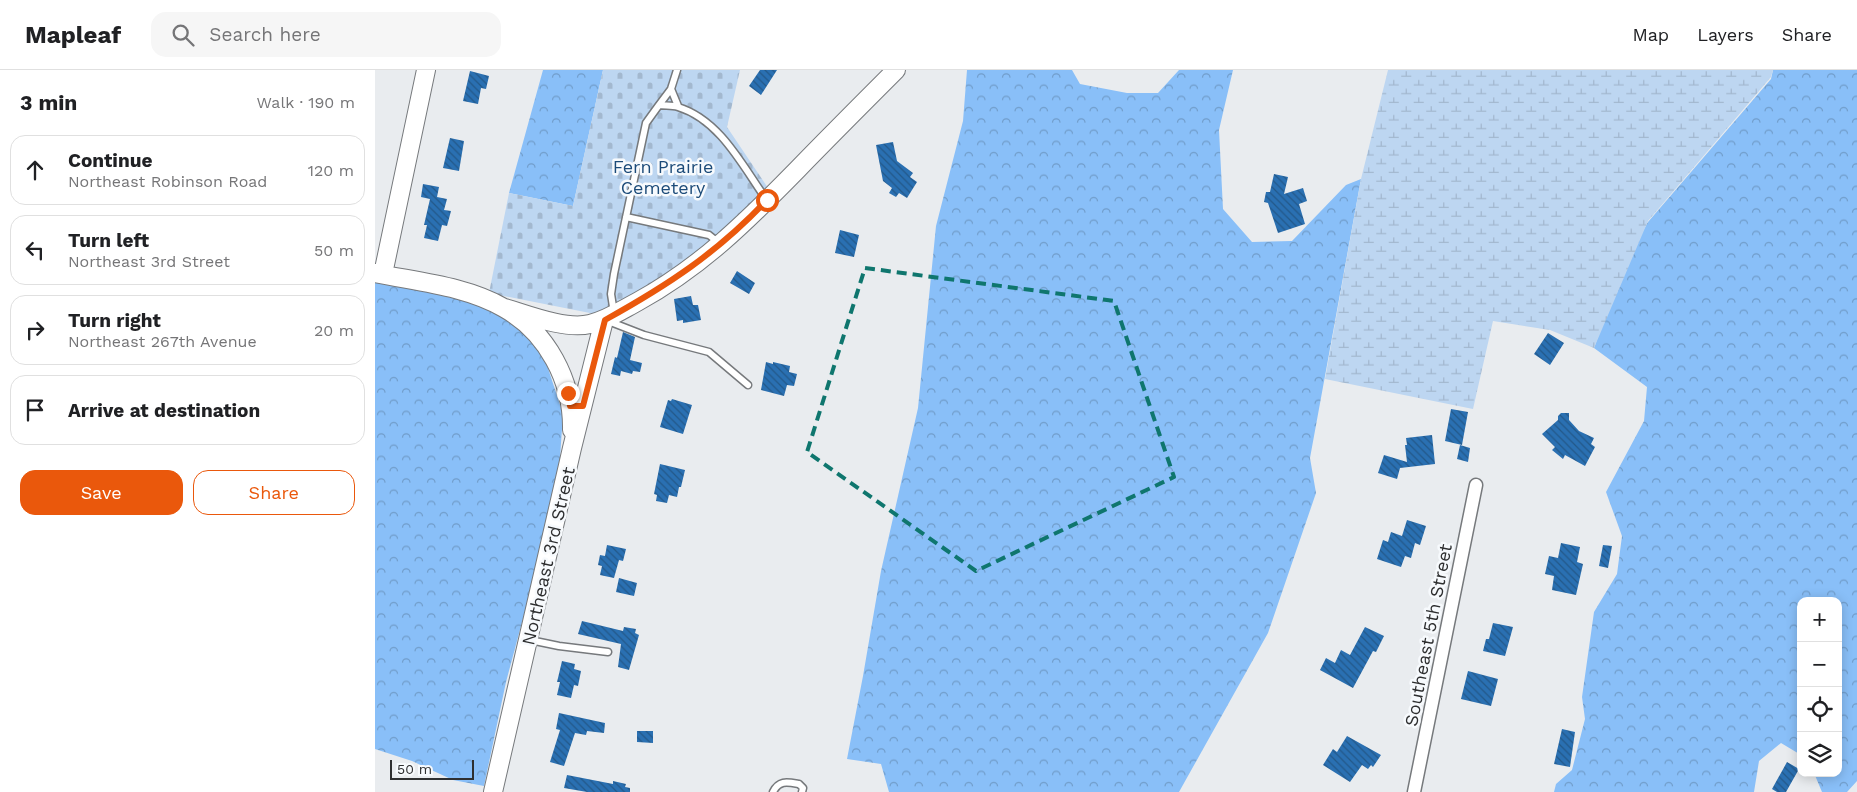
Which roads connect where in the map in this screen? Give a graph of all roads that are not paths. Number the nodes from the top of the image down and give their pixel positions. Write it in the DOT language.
graph roads {
  1 [pos="426,70"];
  2 [pos="677,70"];
  3 [pos="895,70"];
  4 [pos="671,89"];
  5 [pos="659,105"];
  6 [pos="677,106"];
  7 [pos="767,200"];
  8 [pos="626,217"];
  9 [pos="721,245"];
  10 [pos="379,273"];
  11 [pos="505,308"];
  12 [pos="609,317"];
  13 [pos="748,385"];
  14 [pos="577,406"];
  15 [pos="1476,485"];
  16 [pos="529,640"];
  17 [pos="608,652"];
  18 [pos="493,792"];
  19 [pos="773,792"];
  20 [pos="802,792"];
  21 [pos="1414,792"];
  1 -- 10 [label="street"];
  2 -- 4 [label="lane"];
  3 -- 7 [label="street"];
  4 -- 5 [label="lane"];
  4 -- 6 [label="lane"];
  5 -- 6 [label="lane"];
  5 -- 8 [label="lane"];
  6 -- 7 [label="lane"];
  7 -- 9 [label="street"];
  8 -- 9 [label="lane"];
  8 -- 12 [label="lane"];
  9 -- 12 [label="street"];
  10 -- 11 [label="street"];
  11 -- 12 [label="street"];
  11 -- 14 [label="street"];
  12 -- 13 [label="lane"];
  12 -- 14 [label="street, Northeast 3rd Street"];
  14 -- 16 [label="street, Northeast 3rd Street"];
  15 -- 21 [label="street, Southeast 5th Street"];
  16 -- 17 [label="lane"];
  16 -- 18 [label="street, Northeast 3rd Street"];
  19 -- 20 [label="lane"];
}
